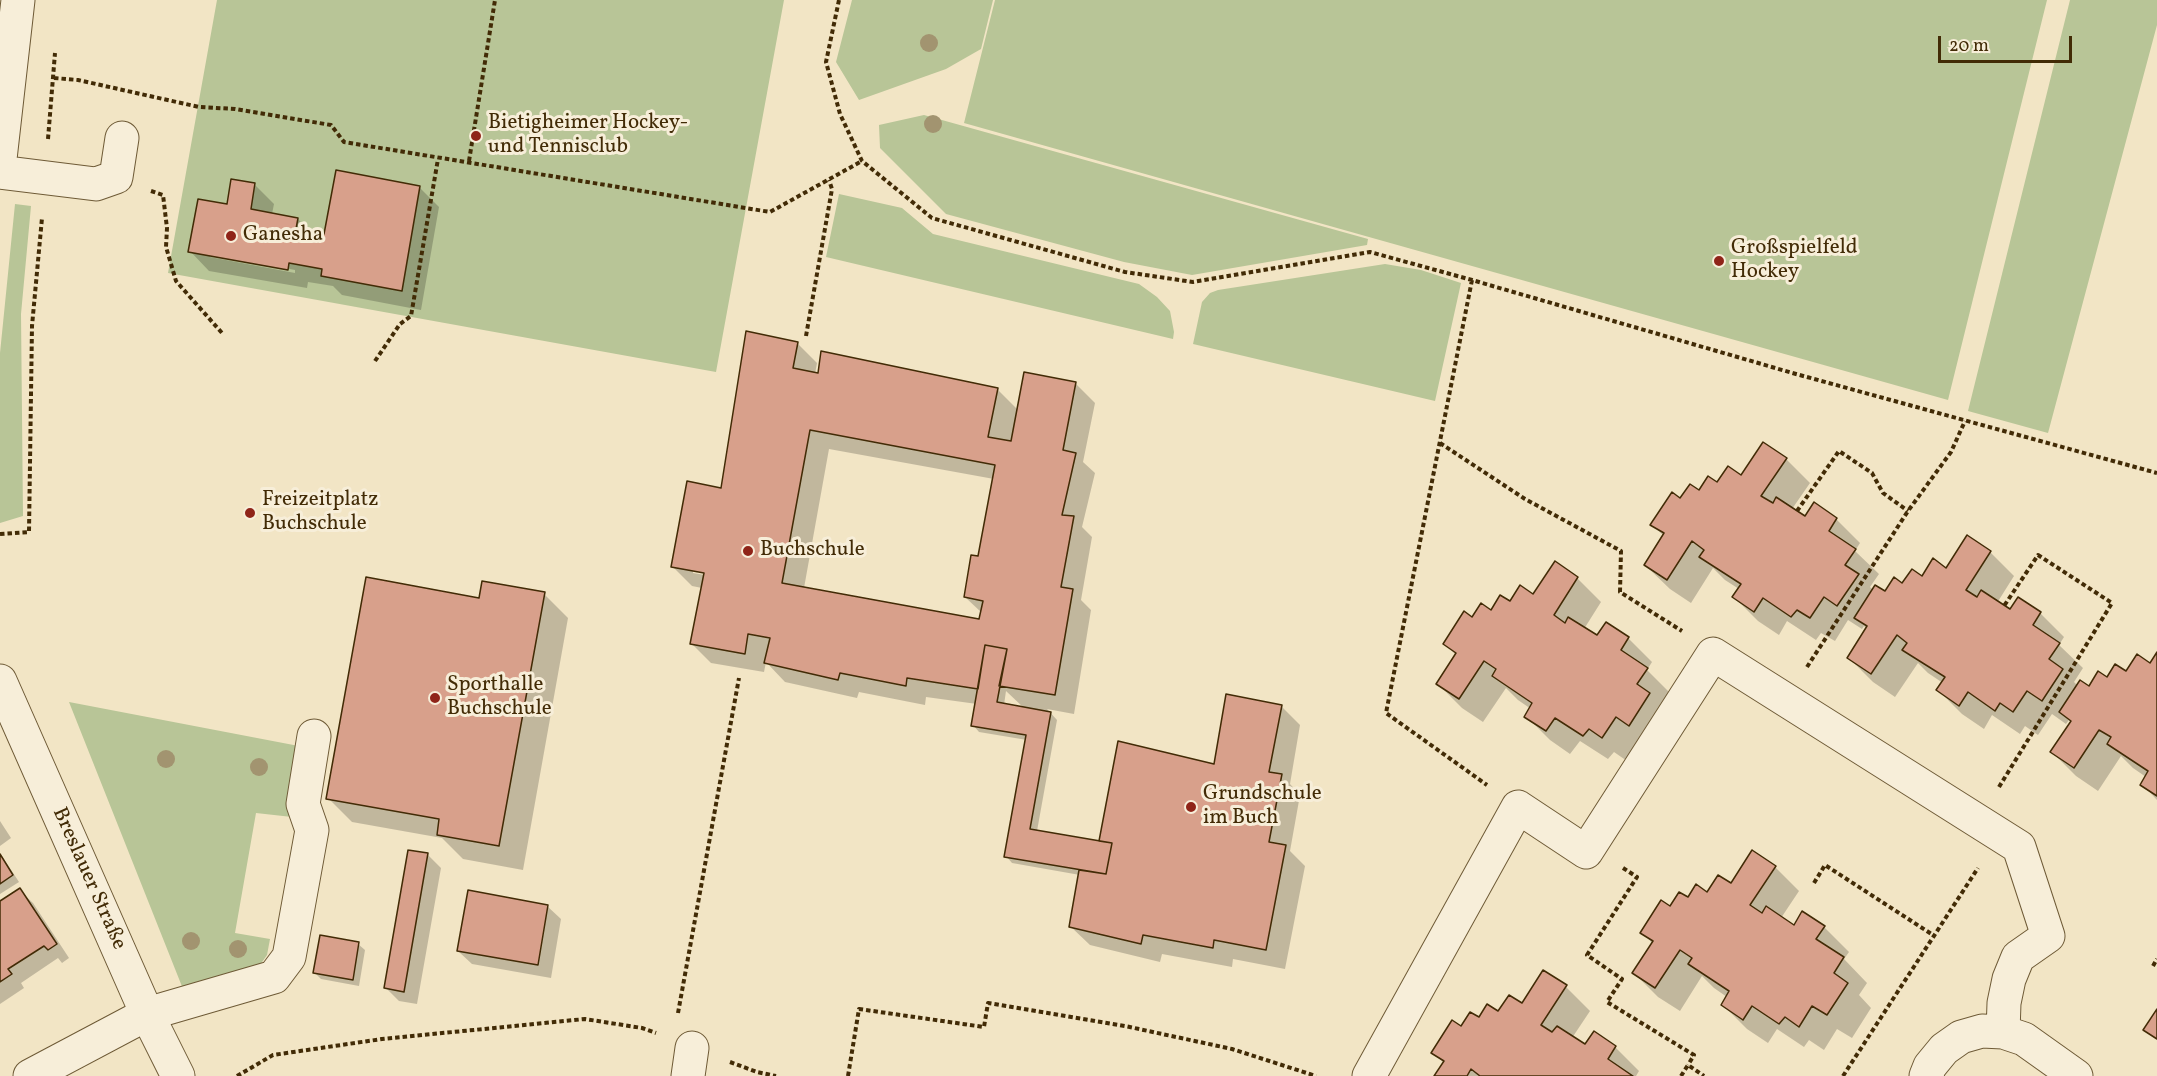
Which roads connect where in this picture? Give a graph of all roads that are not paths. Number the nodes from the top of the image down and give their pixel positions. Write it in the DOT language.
graph roads {
  1 [pos="18,0"];
  2 [pos="5,65"];
  3 [pos="122,138"];
  4 [pos="0,159"];
  5 [pos="0,172"];
  6 [pos="0,681"];
  7 [pos="314,736"];
  8 [pos="147,1014"];
  9 [pos="2003,1032"];
  10 [pos="30,1076"];
  11 [pos="178,1076"];
  12 [pos="1369,1076"];
  13 [pos="1926,1076"];
  14 [pos="2076,1076"];
  1 -- 2 [label="street"];
  2 -- 4 [label="street"];
  3 -- 5 [label="street"];
  6 -- 8 [label="street, Breslauer Straße"];
  7 -- 8 [label="street"];
  8 -- 10 [label="street"];
  8 -- 11 [label="street, Breslauer Straße"];
  9 -- 12 [label="street"];
  9 -- 13 [label="street"];
  9 -- 14 [label="street"];
}
